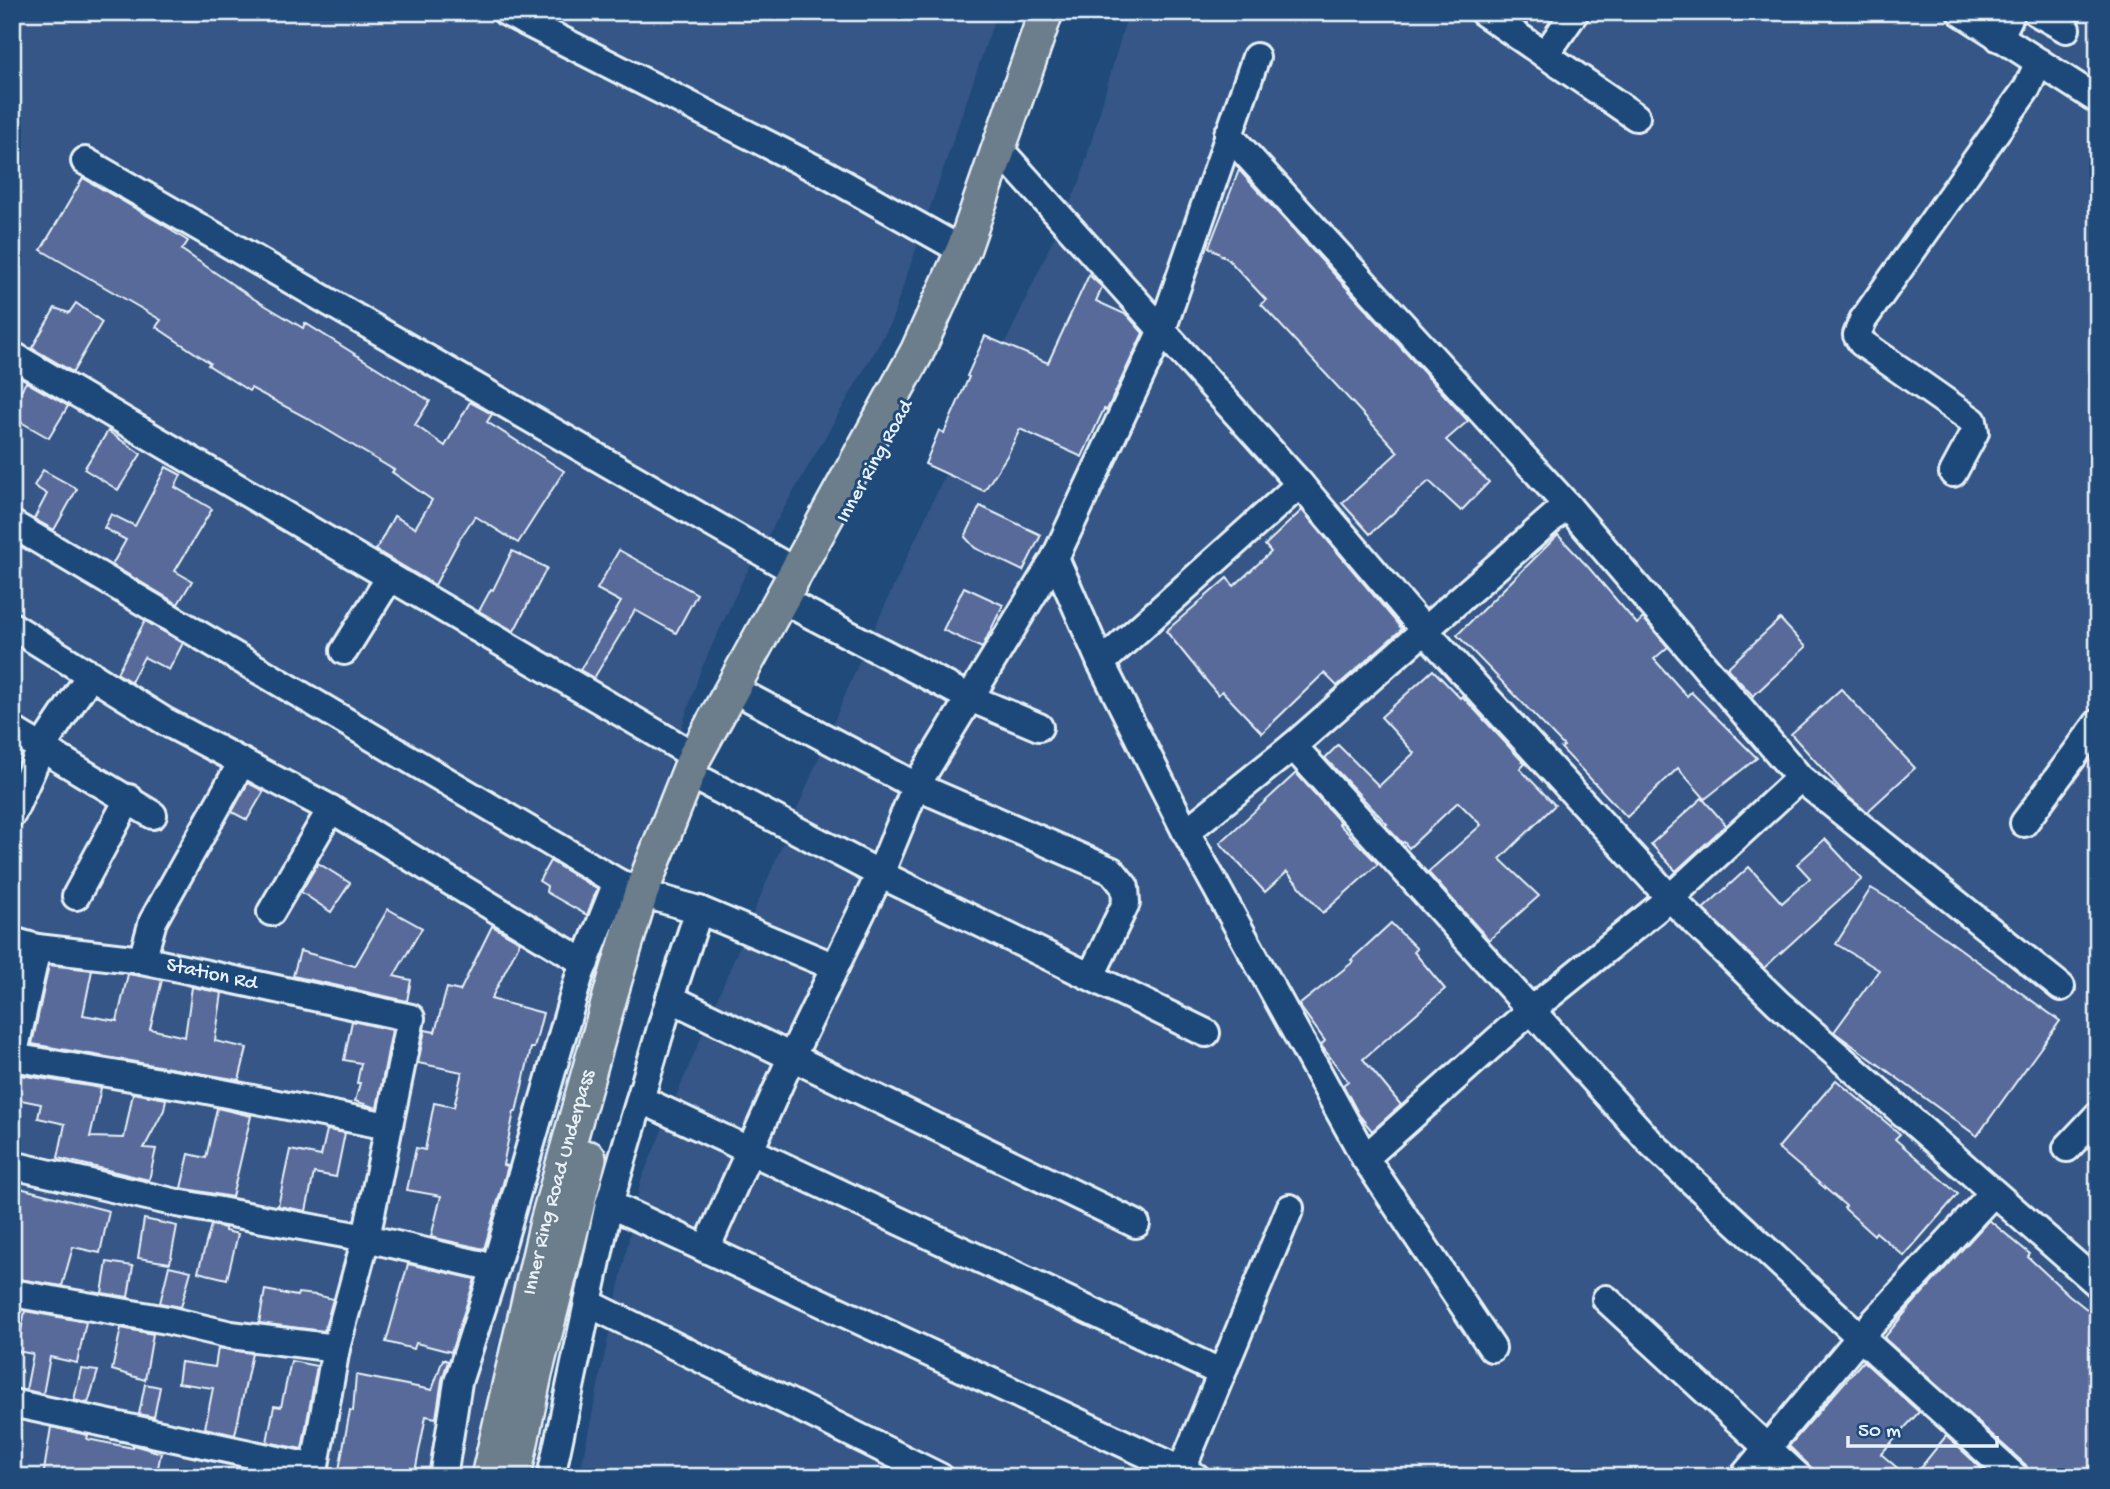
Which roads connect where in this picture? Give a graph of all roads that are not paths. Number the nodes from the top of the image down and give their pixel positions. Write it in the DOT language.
graph roads {
  1 [pos="506,12"];
  2 [pos="1046,12"];
  3 [pos="1062,12"];
  4 [pos="1483,12"];
  5 [pos="1575,12"];
  6 [pos="1961,12"];
  7 [pos="2012,12"];
  8 [pos="2036,12"];
  9 [pos="2066,30"];
  10 [pos="1999,38"];
  11 [pos="1545,55"];
  12 [pos="1256,57"];
  13 [pos="2039,62"];
  14 [pos="2096,94"];
  15 [pos="1636,117"];
  16 [pos="1228,134"];
  17 [pos="1005,157"];
  18 [pos="85,161"];
  19 [pos="963,251"];
  20 [pos="1162,330"];
  21 [pos="12,355"];
  22 [pos="1953,473"];
  23 [pos="1300,484"];
  24 [pos="1567,505"];
  25 [pos="12,524"];
  26 [pos="1055,558"];
  27 [pos="796,572"];
  28 [pos="390,577"];
  29 [pos="796,607"];
  30 [pos="12,626"];
  31 [pos="1426,631"];
  32 [pos="344,651"];
  33 [pos="1101,663"];
  34 [pos="91,674"];
  35 [pos="748,697"];
  36 [pos="970,698"];
  37 [pos="2098,723"];
  38 [pos="1039,727"];
  39 [pos="12,730"];
  40 [pos="1293,746"];
  41 [pos="42,747"];
  42 [pos="242,762"];
  43 [pos="700,769"];
  44 [pos="1800,778"];
  45 [pos="916,786"];
  46 [pos="129,798"];
  47 [pos="331,809"];
  48 [pos="12,814"];
  49 [pos="153,814"];
  50 [pos="2024,823"];
  51 [pos="1186,832"];
  52 [pos="880,874"];
  53 [pos="640,892"];
  54 [pos="76,896"];
  55 [pos="1670,898"];
  56 [pos="699,910"];
  57 [pos="271,912"];
  58 [pos="25,945"];
  59 [pos="142,960"];
  60 [pos="585,963"];
  61 [pos="835,967"];
  62 [pos="1091,976"];
  63 [pos="2061,987"];
  64 [pos="670,998"];
  65 [pos="1531,1010"];
  66 [pos="1206,1033"];
  67 [pos="791,1058"];
  68 [pos="13,1059"];
  69 [pos="640,1099"];
  70 [pos="2098,1115"];
  71 [pos="388,1126"];
  72 [pos="2067,1148"];
  73 [pos="747,1152"];
  74 [pos="1365,1158"];
  75 [pos="12,1165"];
  76 [pos="1993,1193"];
  77 [pos="609,1204"];
  78 [pos="1290,1208"];
  79 [pos="1136,1224"];
  80 [pos="366,1238"];
  81 [pos="706,1249"];
  82 [pos="495,1268"];
  83 [pos="2098,1284"];
  84 [pos="12,1293"];
  85 [pos="1606,1299"];
  86 [pos="588,1303"];
  87 [pos="1860,1337"];
  88 [pos="336,1348"];
  89 [pos="1492,1348"];
  90 [pos="1222,1373"];
  91 [pos="12,1403"];
  92 [pos="1767,1448"];
  93 [pos="314,1472"];
  94 [pos="1189,1473"];
  95 [pos="443,1477"];
  96 [pos="488,1477"];
  97 [pos="514,1477"];
  98 [pos="551,1477"];
  99 [pos="940,1477"];
  100 [pos="1742,1477"];
  101 [pos="1800,1477"];
  102 [pos="2015,1477"];
  1 -- 19 [label="street"];
  2 -- 17 [label="main road, Inner Ring Road"];
  3 -- 17 [label="main road, Inner Ring Road"];
  4 -- 11 [label="street"];
  5 -- 11 [label="street"];
  6 -- 10 [label="street"];
  7 -- 10 [label="street"];
  8 -- 9 [label="street"];
  10 -- 13 [label="street"];
  11 -- 15 [label="street"];
  12 -- 16 [label="street"];
  13 -- 14 [label="street"];
  13 -- 22 [label="street"];
  16 -- 20 [label="street"];
  16 -- 24 [label="street"];
  17 -- 19 [label="main road, Inner Ring Road"];
  17 -- 20 [label="street"];
  17 -- 29 [label="main road, Inner Ring Road"];
  18 -- 27 [label="street"];
  19 -- 27 [label="main road, Inner Ring Road"];
  20 -- 23 [label="street"];
  20 -- 26 [label="street"];
  21 -- 28 [label="street"];
  23 -- 31 [label="street"];
  23 -- 33 [label="street"];
  24 -- 31 [label="street"];
  24 -- 44 [label="street"];
  25 -- 53 [label="street"];
  26 -- 33 [label="street"];
  26 -- 36 [label="street"];
  27 -- 43 [label="main road, Inner Ring Road"];
  28 -- 32 [label="street"];
  28 -- 43 [label="street"];
  29 -- 35 [label="main road, Inner Ring Road"];
  29 -- 36 [label="street"];
  30 -- 34 [label="street"];
  31 -- 40 [label="street"];
  31 -- 55 [label="street"];
  33 -- 51 [label="street"];
  34 -- 41 [label="street"];
  34 -- 42 [label="street"];
  35 -- 43 [label="main road, Inner Ring Road"];
  35 -- 45 [label="street"];
  36 -- 38 [label="street"];
  36 -- 45 [label="street"];
  37 -- 50 [label="street"];
  39 -- 41 [label="street"];
  40 -- 51 [label="street"];
  40 -- 65 [label="street"];
  41 -- 46 [label="street"];
  41 -- 48 [label="street"];
  42 -- 47 [label="street"];
  42 -- 59 [label="street"];
  43 -- 52 [label="street"];
  43 -- 53 [label="main road, Inner Ring Road"];
  44 -- 55 [label="street"];
  44 -- 63 [label="street"];
  45 -- 52 [label="street"];
  45 -- 62 [label="street"];
  46 -- 49 [label="street"];
  46 -- 54 [label="street"];
  47 -- 57 [label="street"];
  47 -- 60 [label="street"];
  51 -- 74 [label="street"];
  52 -- 61 [label="street"];
  52 -- 62 [label="street"];
  53 -- 56 [label="street"];
  53 -- 60 [label="street"];
  53 -- 96 [label="main road, Inner Ring Road Underpass"];
  53 -- 97 [label="main road, Inner Ring Road Underpass"];
  55 -- 65 [label="street"];
  55 -- 76 [label="street"];
  56 -- 61 [label="street"];
  56 -- 64 [label="street"];
  58 -- 59 [label="street, Station Rd"];
  58 -- 68 [label="street"];
  59 -- 71 [label="street, Station Rd"];
  60 -- 82 [label="street"];
  61 -- 67 [label="street"];
  62 -- 66 [label="street"];
  64 -- 67 [label="street"];
  64 -- 69 [label="street"];
  65 -- 74 [label="street"];
  65 -- 87 [label="street"];
  67 -- 73 [label="street"];
  67 -- 79 [label="street"];
  68 -- 71 [label="street"];
  69 -- 73 [label="street"];
  69 -- 77 [label="street"];
  70 -- 72 [label="street"];
  71 -- 80 [label="street"];
  73 -- 81 [label="street"];
  73 -- 90 [label="street"];
  74 -- 89 [label="street"];
  75 -- 80 [label="street"];
  76 -- 83 [label="street"];
  76 -- 87 [label="street"];
  77 -- 81 [label="street"];
  77 -- 86 [label="street"];
  78 -- 90 [label="street"];
  80 -- 82 [label="street"];
  80 -- 88 [label="street"];
  81 -- 94 [label="street"];
  82 -- 95 [label="street"];
  84 -- 88 [label="street"];
  85 -- 92 [label="street"];
  86 -- 98 [label="street"];
  86 -- 99 [label="street"];
  87 -- 92 [label="street"];
  87 -- 102 [label="street"];
  88 -- 93 [label="street"];
  90 -- 94 [label="street"];
  91 -- 93 [label="street"];
  92 -- 100 [label="street"];
  92 -- 101 [label="street"];
}
